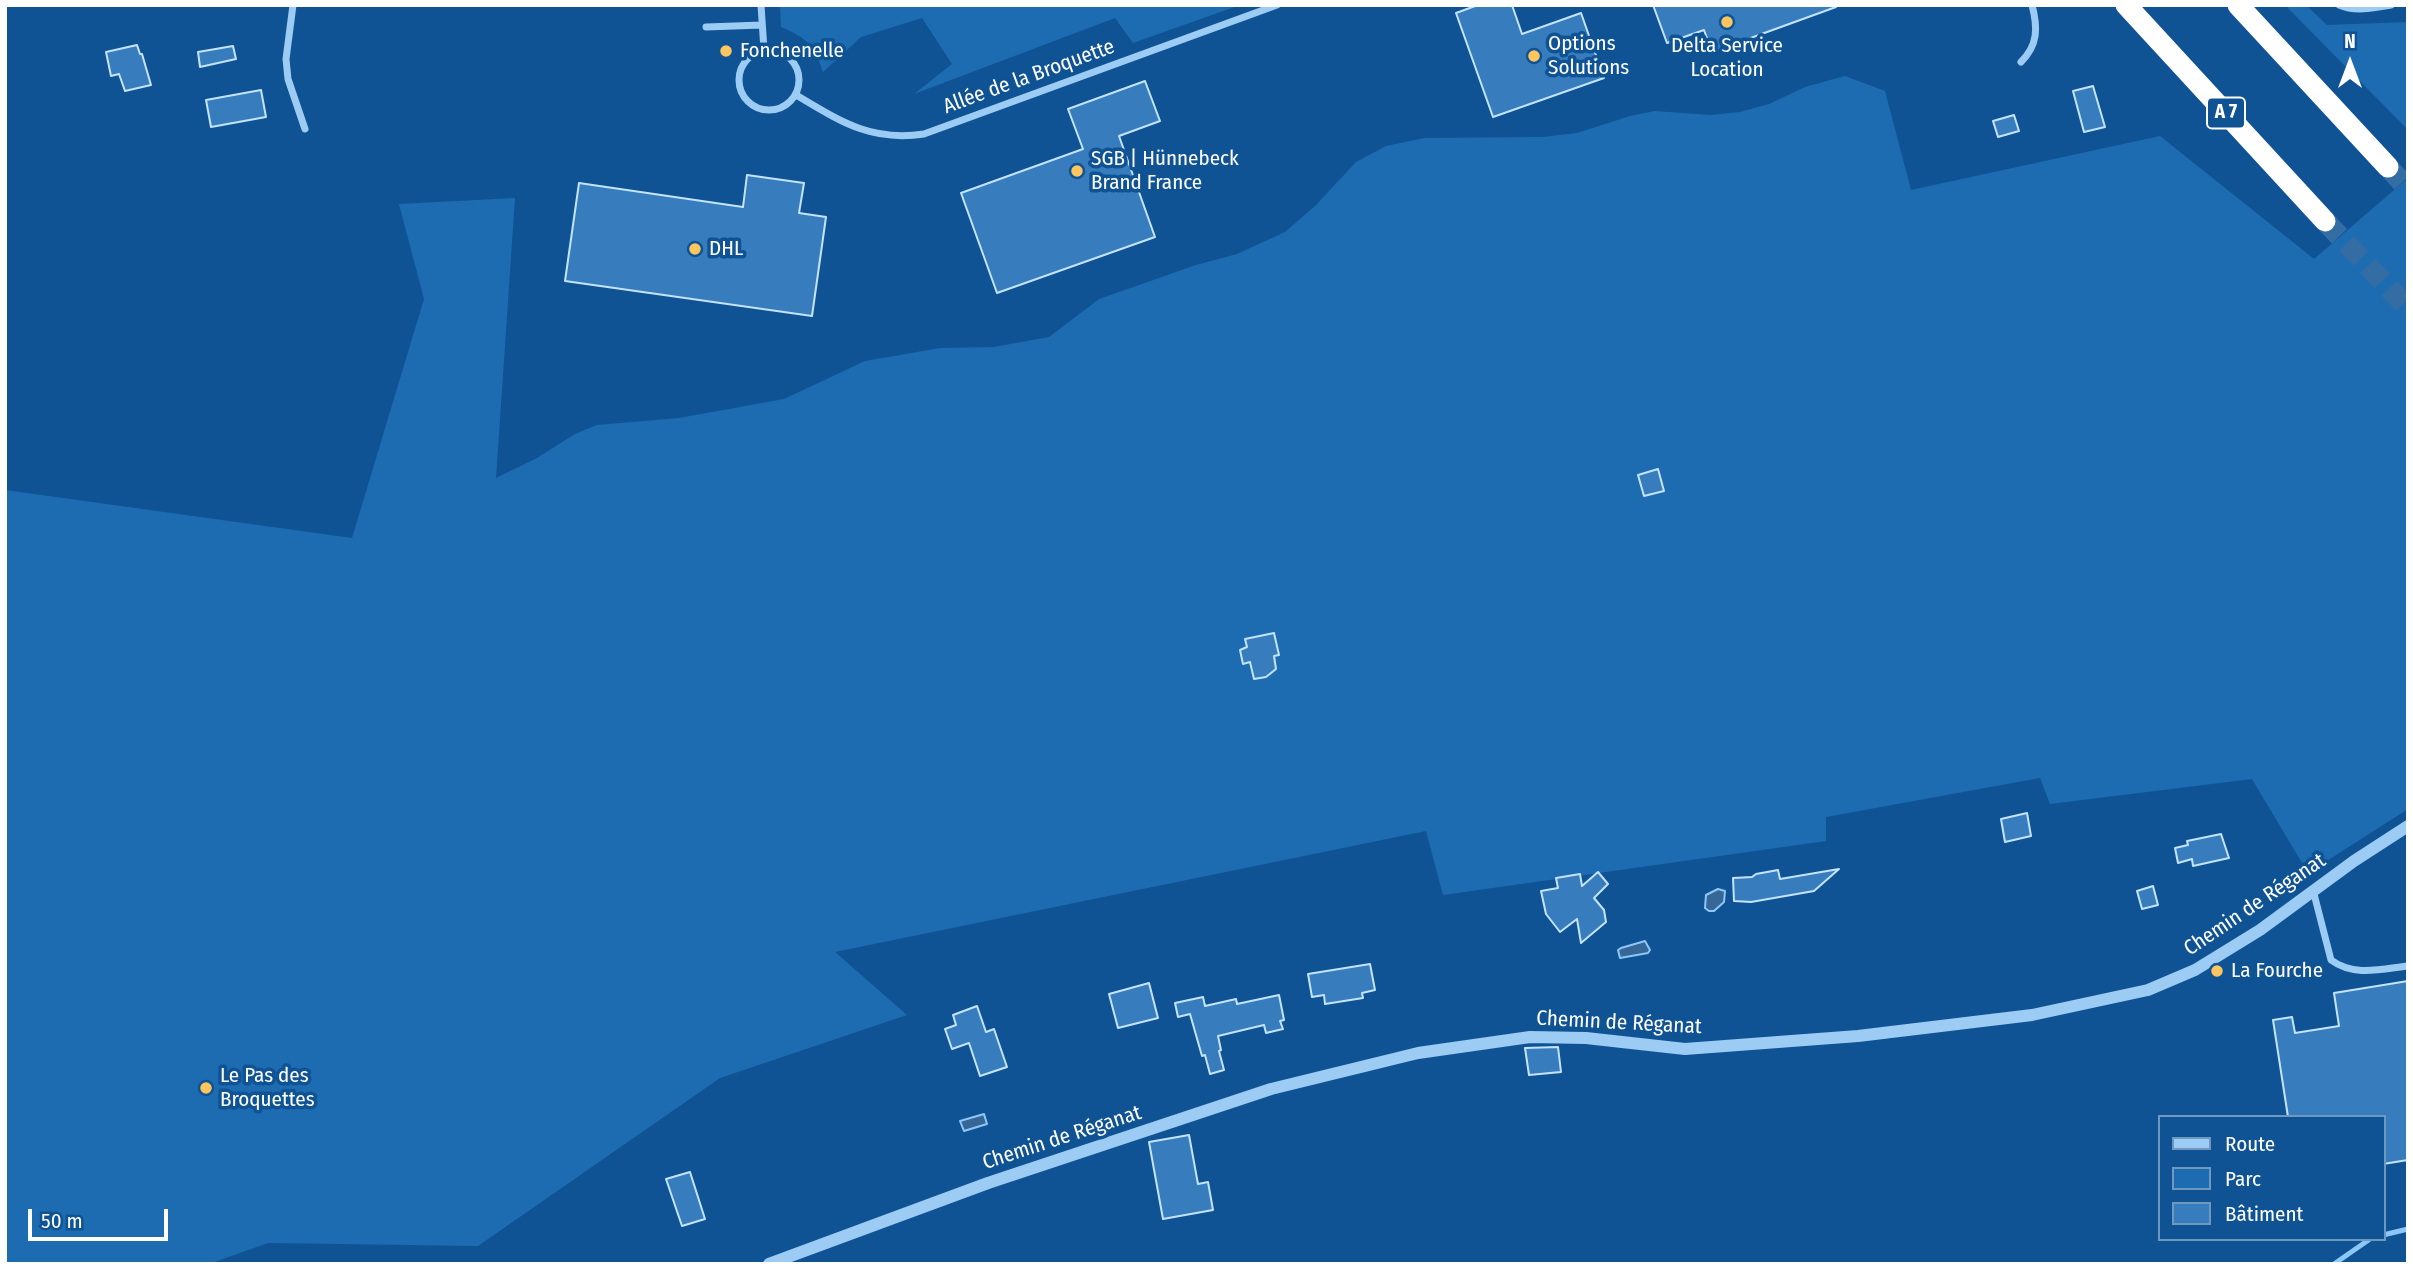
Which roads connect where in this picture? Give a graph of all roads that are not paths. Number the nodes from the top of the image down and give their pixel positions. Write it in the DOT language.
graph roads {
  1 [pos="293,5"];
  2 [pos="761,5"];
  3 [pos="1277,5"];
  4 [pos="2032,5"];
  5 [pos="2126,5"];
  6 [pos="2238,5"];
  7 [pos="2339,5"];
  8 [pos="2391,5"];
  9 [pos="762,25"];
  10 [pos="706,27"];
  11 [pos="764,50"];
  12 [pos="2021,62"];
  13 [pos="796,95"];
  14 [pos="305,129"];
  15 [pos="2388,167"];
  16 [pos="2325,221"];
  17 [pos="2408,826"];
  18 [pos="2313,890"];
  19 [pos="2408,966"];
  20 [pos="769,1264"];
  1 -- 14 [label="street"];
  2 -- 9 [label="street"];
  3 -- 13 [label="street, Allée de la Broquette"];
  4 -- 12 [label="street"];
  5 -- 16 [label="highway, A 7"];
  6 -- 15 [label="highway"];
  7 -- 8 [label="street"];
  9 -- 10 [label="street"];
  9 -- 11 [label="street"];
  11 -- 13 [label="street"];
  11 -- 13 [label="street"];
  17 -- 18 [label="street, Chemin de Réganat"];
  18 -- 19 [label="street"];
  18 -- 20 [label="street, Chemin de Réganat"];
}
